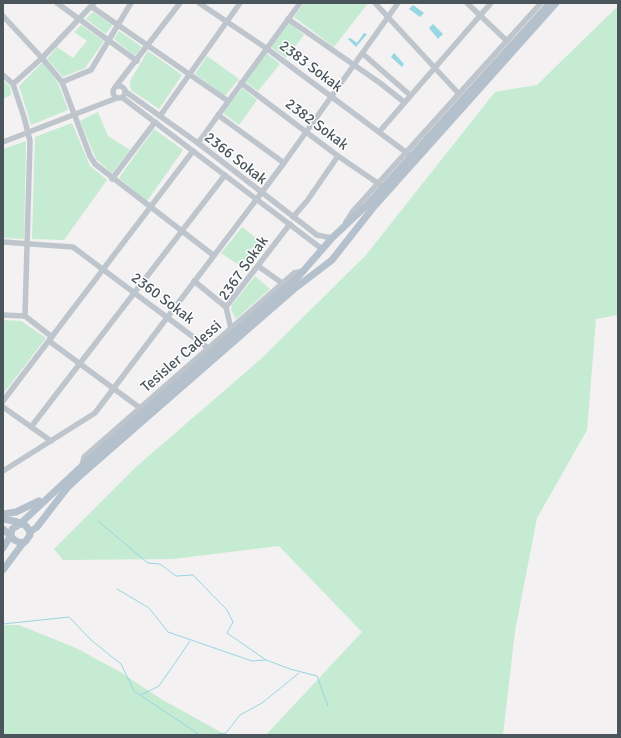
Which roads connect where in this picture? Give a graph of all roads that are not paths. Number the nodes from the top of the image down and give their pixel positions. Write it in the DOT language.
graph roads {
  1 [pos="57,3"];
  2 [pos="131,3"];
  3 [pos="180,3"];
  4 [pos="199,3"];
  5 [pos="240,3"];
  6 [pos="300,3"];
  7 [pos="375,3"];
  8 [pos="398,3"];
  9 [pos="467,3"];
  10 [pos="491,3"];
  11 [pos="542,3"];
  12 [pos="550,3"];
  13 [pos="556,3"];
  14 [pos="92,5"];
  15 [pos="481,15"];
  16 [pos="3,16"];
  17 [pos="387,17"];
  18 [pos="80,19"];
  19 [pos="288,19"];
  20 [pos="228,21"];
  21 [pos="118,26"];
  22 [pos="110,41"];
  23 [pos="507,41"];
  24 [pos="148,46"];
  25 [pos="266,48"];
  26 [pos="363,54"];
  27 [pos="42,58"];
  28 [pos="137,61"];
  29 [pos="355,65"];
  30 [pos="434,68"];
  31 [pos="128,72"];
  32 [pos="189,74"];
  33 [pos="3,75"];
  34 [pos="62,82"];
  35 [pos="241,83"];
  36 [pos="13,84"];
  37 [pos="116,86"];
  38 [pos="113,92"];
  39 [pos="123,94"];
  40 [pos="459,94"];
  41 [pos="410,95"];
  42 [pos="332,97"];
  43 [pos="228,101"];
  44 [pos="404,102"];
  45 [pos="99,104"];
  46 [pos="74,114"];
  47 [pos="218,115"];
  48 [pos="160,116"];
  49 [pos="155,122"];
  50 [pos="380,131"];
  51 [pos="28,132"];
  52 [pos="307,132"];
  53 [pos="3,142"];
  54 [pos="198,143"];
  55 [pos="193,151"];
  56 [pos="407,153"];
  57 [pos="338,156"];
  58 [pos="284,163"];
  59 [pos="224,175"];
  60 [pos="112,179"];
  61 [pos="379,184"];
  62 [pos="262,193"];
  63 [pos="257,198"];
  64 [pos="150,207"];
  65 [pos="293,217"];
  66 [pos="290,224"];
  67 [pos="341,229"];
  68 [pos="182,231"];
  69 [pos="332,238"];
  70 [pos="3,242"];
  71 [pos="28,243"];
  72 [pos="342,248"];
  73 [pos="322,249"];
  74 [pos="214,255"];
  75 [pos="332,260"];
  76 [pos="258,266"];
  77 [pos="103,268"];
  78 [pos="304,271"];
  79 [pos="194,281"];
  80 [pos="282,284"];
  81 [pos="135,293"];
  82 [pos="226,307"];
  83 [pos="3,315"];
  84 [pos="25,316"];
  85 [pos="167,317"];
  86 [pos="231,329"];
  87 [pos="50,339"];
  88 [pos="208,348"];
  89 [pos="80,365"];
  90 [pos="112,389"];
  91 [pos="3,401"];
  92 [pos="3,407"];
  93 [pos="140,408"];
  94 [pos="31,427"];
  95 [pos="51,441"];
  96 [pos="82,466"];
  97 [pos="3,470"];
  98 [pos="62,484"];
  99 [pos="3,514"];
  100 [pos="3,519"];
  101 [pos="20,524"];
  102 [pos="3,529"];
  103 [pos="30,532"];
  104 [pos="11,534"];
  105 [pos="22,543"];
  106 [pos="3,548"];
  107 [pos="3,570"];
  1 -- 18 [label="street"];
  2 -- 21 [label="street"];
  3 -- 24 [label="street"];
  4 -- 20 [label="street, 2383 Sokak"];
  5 -- 20 [label="street"];
  6 -- 19 [label="street"];
  7 -- 17 [label="street"];
  8 -- 17 [label="street"];
  9 -- 15 [label="street"];
  10 -- 15 [label="street"];
  11 -- 23 [label="street"];
  12 -- 67 [label="main road"];
  13 -- 72 [label="main road"];
  14 -- 18 [label="street"];
  14 -- 21 [label="street"];
  15 -- 23 [label="street"];
  15 -- 30 [label="street"];
  16 -- 27 [label="street"];
  17 -- 26 [label="street"];
  17 -- 30 [label="street"];
  18 -- 22 [label="street"];
  18 -- 27 [label="street"];
  19 -- 25 [label="street"];
  19 -- 29 [label="street"];
  20 -- 25 [label="street, 2383 Sokak"];
  20 -- 32 [label="street"];
  21 -- 22 [label="street"];
  21 -- 24 [label="street"];
  22 -- 28 [label="street"];
  22 -- 34 [label="street"];
  23 -- 40 [label="street"];
  24 -- 28 [label="street"];
  24 -- 32 [label="street"];
  25 -- 35 [label="street"];
  25 -- 42 [label="street, 2383 Sokak"];
  26 -- 29 [label="street"];
  26 -- 41 [label="street"];
  27 -- 34 [label="street"];
  27 -- 36 [label="street"];
  28 -- 31 [label="street"];
  29 -- 42 [label="street"];
  29 -- 44 [label="street"];
  30 -- 40 [label="street"];
  30 -- 41 [label="street"];
  31 -- 37 [label="street"];
  31 -- 39 [label="street"];
  32 -- 43 [label="street"];
  32 -- 48 [label="street"];
  33 -- 36 [label="street"];
  34 -- 46 [label="street"];
  35 -- 43 [label="street"];
  35 -- 52 [label="street, 2382 Sokak"];
  36 -- 51 [label="street"];
  37 -- 38 [label="street"];
  37 -- 39 [label="street"];
  38 -- 39 [label="street"];
  38 -- 45 [label="street"];
  39 -- 45 [label="street"];
  39 -- 48 [label="street, 2366 Sokak"];
  39 -- 49 [label="street, 2366 Sokak"];
  40 -- 56 [label="street"];
  41 -- 44 [label="street"];
  42 -- 50 [label="street, 2383 Sokak"];
  42 -- 52 [label="street"];
  43 -- 47 [label="street"];
  44 -- 50 [label="street"];
  45 -- 46 [label="street"];
  46 -- 51 [label="street"];
  46 -- 60 [label="street"];
  47 -- 54 [label="street"];
  47 -- 58 [label="street"];
  48 -- 54 [label="street, 2366 Sokak"];
  49 -- 55 [label="street, 2366 Sokak"];
  49 -- 60 [label="street"];
  50 -- 56 [label="street, 2383 Sokak"];
  51 -- 53 [label="street"];
  51 -- 71 [label="street"];
  52 -- 57 [label="street, 2382 Sokak"];
  52 -- 58 [label="street"];
  54 -- 62 [label="street, 2366 Sokak"];
  55 -- 59 [label="street, 2366 Sokak"];
  55 -- 64 [label="street"];
  56 -- 61 [label="street"];
  57 -- 61 [label="street, 2382 Sokak"];
  57 -- 65 [label="street"];
  58 -- 62 [label="street"];
  59 -- 63 [label="street, 2366 Sokak"];
  59 -- 68 [label="street"];
  60 -- 64 [label="street"];
  61 -- 67 [label="street"];
  62 -- 63 [label="street"];
  62 -- 65 [label="street, 2366 Sokak"];
  63 -- 66 [label="street, 2366 Sokak"];
  63 -- 74 [label="street"];
  64 -- 68 [label="street"];
  64 -- 77 [label="street"];
  65 -- 69 [label="street, 2366 Sokak"];
  66 -- 73 [label="street, 2366 Sokak"];
  66 -- 76 [label="street, 2367 Sokak"];
  67 -- 69 [label="main road"];
  68 -- 74 [label="street"];
  68 -- 81 [label="street"];
  69 -- 72 [label="main road"];
  69 -- 73 [label="main road"];
  70 -- 71 [label="street, 2360 Sokak"];
  71 -- 77 [label="street, 2360 Sokak"];
  71 -- 84 [label="street"];
  72 -- 75 [label="main road"];
  73 -- 75 [label="main road"];
  73 -- 78 [label="main road"];
  74 -- 79 [label="street"];
  75 -- 103 [label="main road"];
  76 -- 80 [label="street"];
  76 -- 82 [label="street, 2367 Sokak"];
  77 -- 81 [label="street, 2360 Sokak"];
  77 -- 87 [label="street"];
  78 -- 80 [label="street, Tesisler Cadessi"];
  78 -- 96 [label="main road"];
  79 -- 82 [label="street"];
  79 -- 85 [label="street"];
  80 -- 86 [label="street, Tesisler Cadessi"];
  81 -- 85 [label="street, 2360 Sokak"];
  81 -- 89 [label="street"];
  82 -- 86 [label="street, 2367 Sokak"];
  83 -- 84 [label="street"];
  84 -- 87 [label="street"];
  85 -- 88 [label="street, 2360 Sokak"];
  85 -- 90 [label="street"];
  86 -- 88 [label="street, Tesisler Cadessi"];
  87 -- 89 [label="street"];
  87 -- 91 [label="street"];
  88 -- 93 [label="street, Tesisler Cadessi"];
  89 -- 90 [label="street"];
  89 -- 94 [label="street"];
  90 -- 93 [label="street"];
  90 -- 95 [label="street"];
  92 -- 94 [label="street"];
  93 -- 96 [label="street, Tesisler Cadessi"];
  94 -- 95 [label="street"];
  95 -- 97 [label="street"];
  96 -- 98 [label="main road"];
  98 -- 99 [label="main road"];
  98 -- 101 [label="main road"];
  100 -- 101 [label="main road"];
  101 -- 103 [label="main road"];
  101 -- 104 [label="main road"];
  102 -- 104 [label="main road"];
  103 -- 105 [label="main road"];
  104 -- 105 [label="main road"];
  104 -- 106 [label="main road"];
  105 -- 107 [label="main road"];
}
